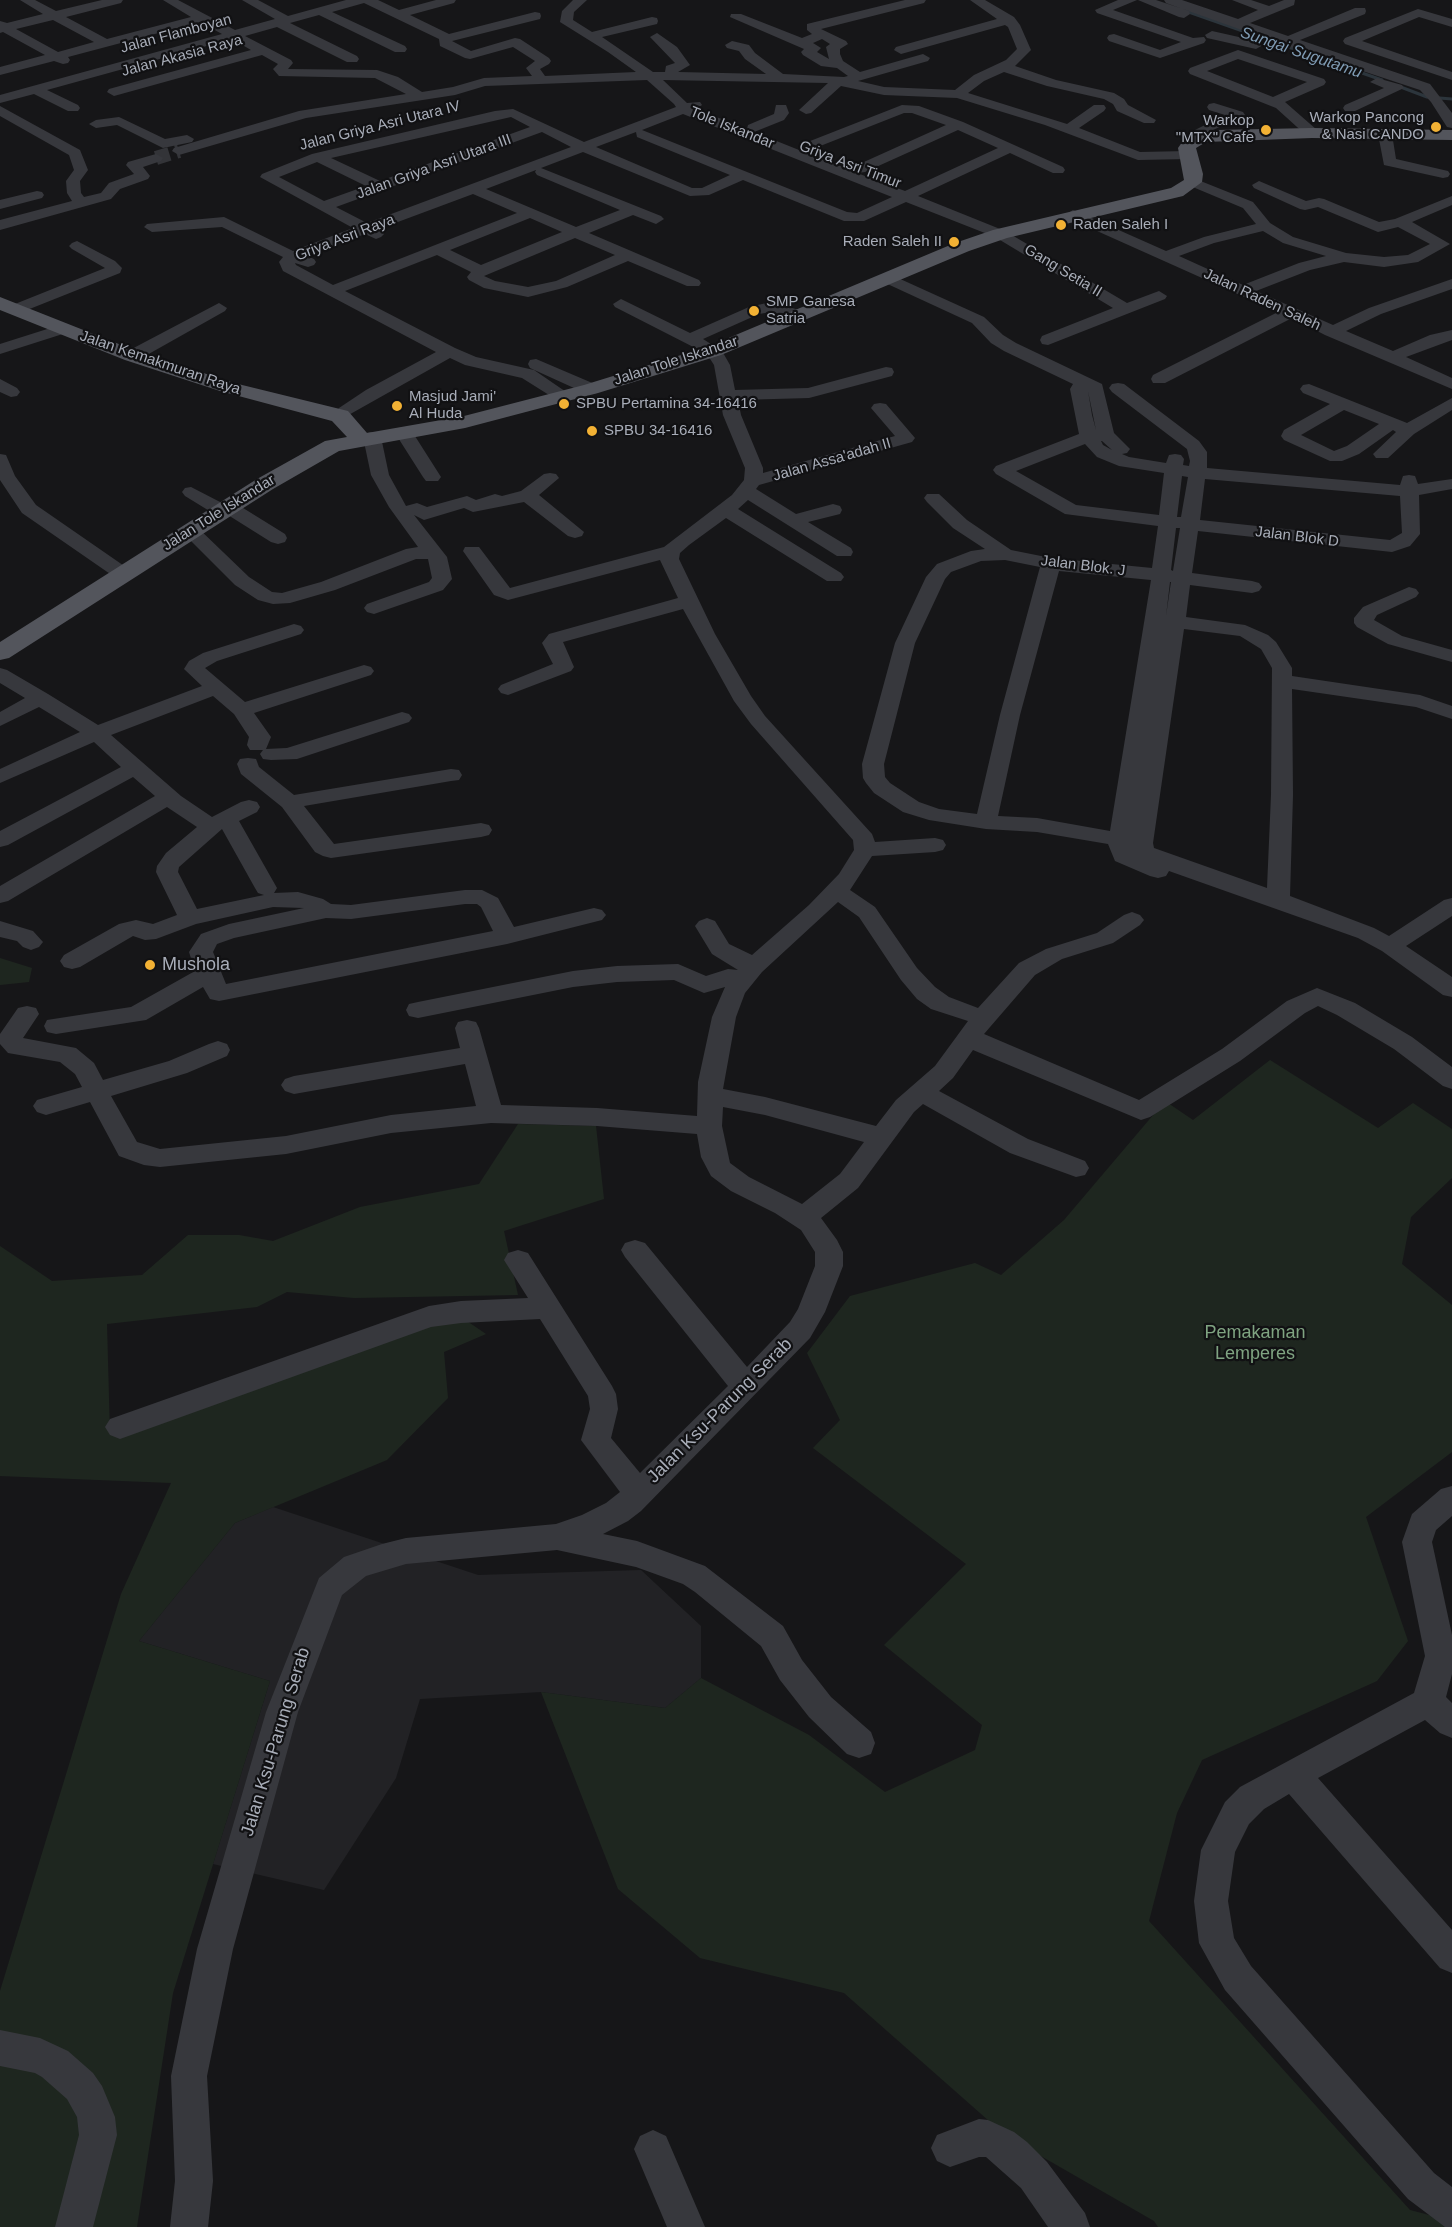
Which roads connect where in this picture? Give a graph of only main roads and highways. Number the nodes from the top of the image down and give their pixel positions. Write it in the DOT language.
graph roads {
  1 [pos="1452,135"];
  2 [pos="8,306"];
  3 [pos="359,440"];
  4 [pos="0,652"];
  1 -- 3 [label="main road, Jalan Tole Iskandar"];
  2 -- 3 [label="main road, Jalan Kemakmuran Raya"];
  3 -- 4 [label="main road, Jalan Tole Iskandar"];
}
